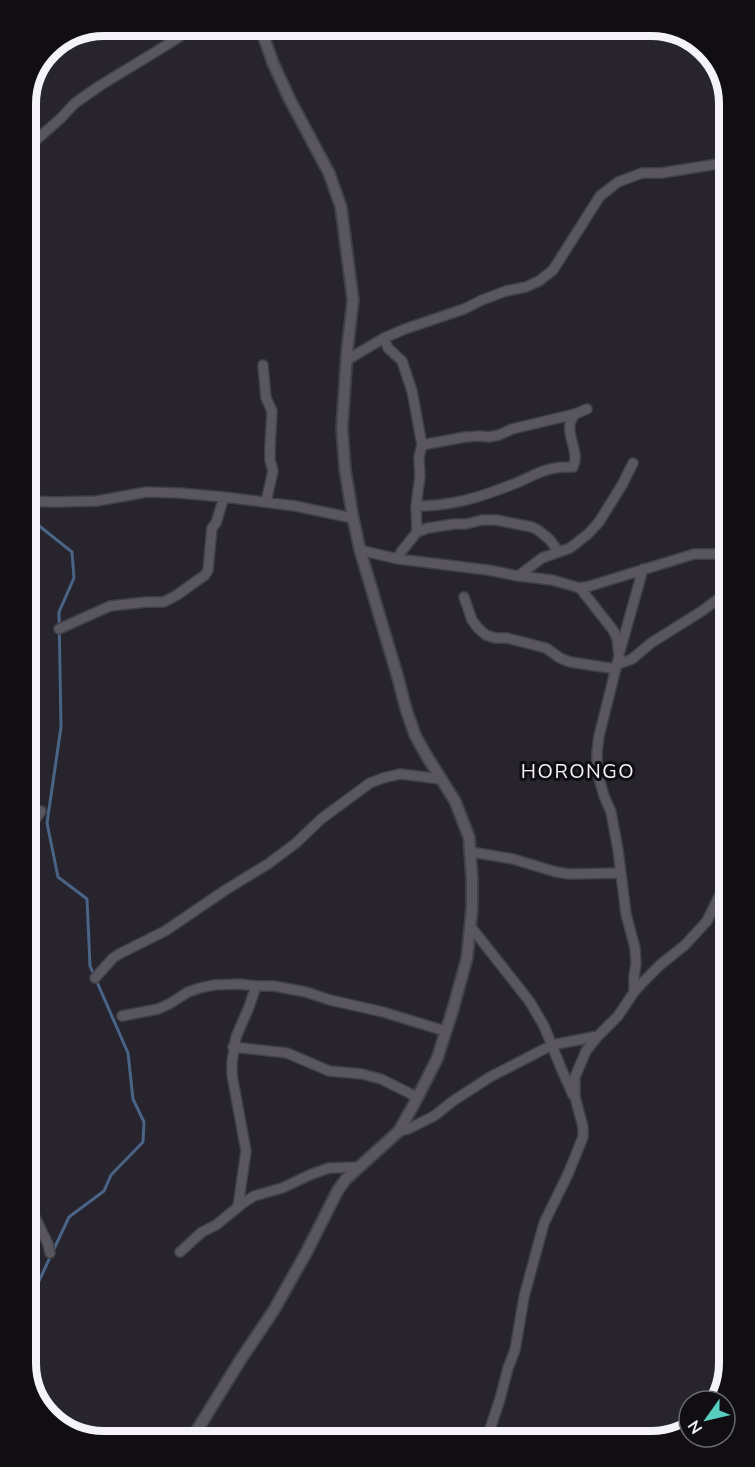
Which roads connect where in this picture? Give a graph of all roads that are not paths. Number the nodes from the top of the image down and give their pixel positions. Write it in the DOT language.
graph roads {
  1 [pos="180,36"];
  2 [pos="264,36"];
  3 [pos="36,140"];
  4 [pos="719,165"];
  5 [pos="384,338"];
  6 [pos="347,360"];
  7 [pos="263,365"];
  8 [pos="587,409"];
  9 [pos="575,414"];
  10 [pos="422,445"];
  11 [pos="633,463"];
  12 [pos="224,497"];
  13 [pos="36,501"];
  14 [pos="266,502"];
  15 [pos="416,506"];
  16 [pos="353,518"];
  17 [pos="417,532"];
  18 [pos="360,550"];
  19 [pos="559,552"];
  20 [pos="719,554"];
  21 [pos="398,559"];
  22 [pos="643,569"];
  23 [pos="518,576"];
  24 [pos="580,588"];
  25 [pos="464,597"];
  26 [pos="719,598"];
  27 [pos="59,629"];
  28 [pos="617,663"];
  29 [pos="441,779"];
  30 [pos="41,812"];
  31 [pos="36,819"];
  32 [pos="471,852"];
  33 [pos="621,873"];
  34 [pos="719,896"];
  35 [pos="471,927"];
  36 [pos="95,978"];
  37 [pos="256,986"];
  38 [pos="634,992"];
  39 [pos="122,1016"];
  40 [pos="446,1031"];
  41 [pos="598,1036"];
  42 [pos="552,1046"];
  43 [pos="233,1047"];
  44 [pos="417,1097"];
  45 [pos="575,1097"];
  46 [pos="399,1131"];
  47 [pos="360,1167"];
  48 [pos="238,1207"];
  49 [pos="36,1219"];
  50 [pos="180,1252"];
  51 [pos="50,1253"];
  52 [pos="197,1431"];
  53 [pos="489,1431"];
  1 -- 3 [label="street"];
  2 -- 6 [label="street"];
  4 -- 5 [label="street"];
  5 -- 6 [label="street"];
  5 -- 10 [label="street"];
  6 -- 16 [label="street"];
  7 -- 14 [label="street"];
  8 -- 9 [label="street"];
  9 -- 10 [label="street"];
  9 -- 15 [label="street"];
  10 -- 15 [label="street"];
  11 -- 19 [label="street"];
  12 -- 13 [label="street"];
  12 -- 14 [label="street"];
  12 -- 27 [label="street"];
  14 -- 16 [label="street"];
  15 -- 17 [label="street"];
  16 -- 18 [label="street"];
  17 -- 19 [label="street"];
  17 -- 21 [label="street"];
  18 -- 21 [label="street"];
  18 -- 29 [label="street"];
  19 -- 23 [label="street"];
  20 -- 22 [label="street"];
  21 -- 23 [label="street"];
  22 -- 24 [label="street"];
  22 -- 28 [label="street"];
  23 -- 24 [label="street"];
  24 -- 28 [label="street"];
  25 -- 28 [label="street"];
  26 -- 28 [label="street"];
  28 -- 33 [label="street"];
  29 -- 32 [label="street"];
  29 -- 36 [label="street"];
  30 -- 31 [label="street"];
  32 -- 33 [label="street"];
  32 -- 35 [label="street"];
  33 -- 38 [label="street"];
  34 -- 38 [label="street"];
  35 -- 40 [label="street"];
  35 -- 42 [label="street"];
  37 -- 39 [label="street"];
  37 -- 40 [label="street"];
  37 -- 43 [label="street"];
  38 -- 41 [label="street"];
  40 -- 44 [label="street"];
  41 -- 42 [label="street"];
  41 -- 45 [label="street"];
  42 -- 45 [label="street"];
  42 -- 46 [label="street"];
  43 -- 44 [label="street"];
  43 -- 48 [label="street"];
  44 -- 46 [label="street"];
  45 -- 53 [label="street"];
  46 -- 47 [label="street"];
  47 -- 48 [label="street"];
  47 -- 52 [label="street"];
  48 -- 50 [label="street"];
  49 -- 51 [label="street"];
}
